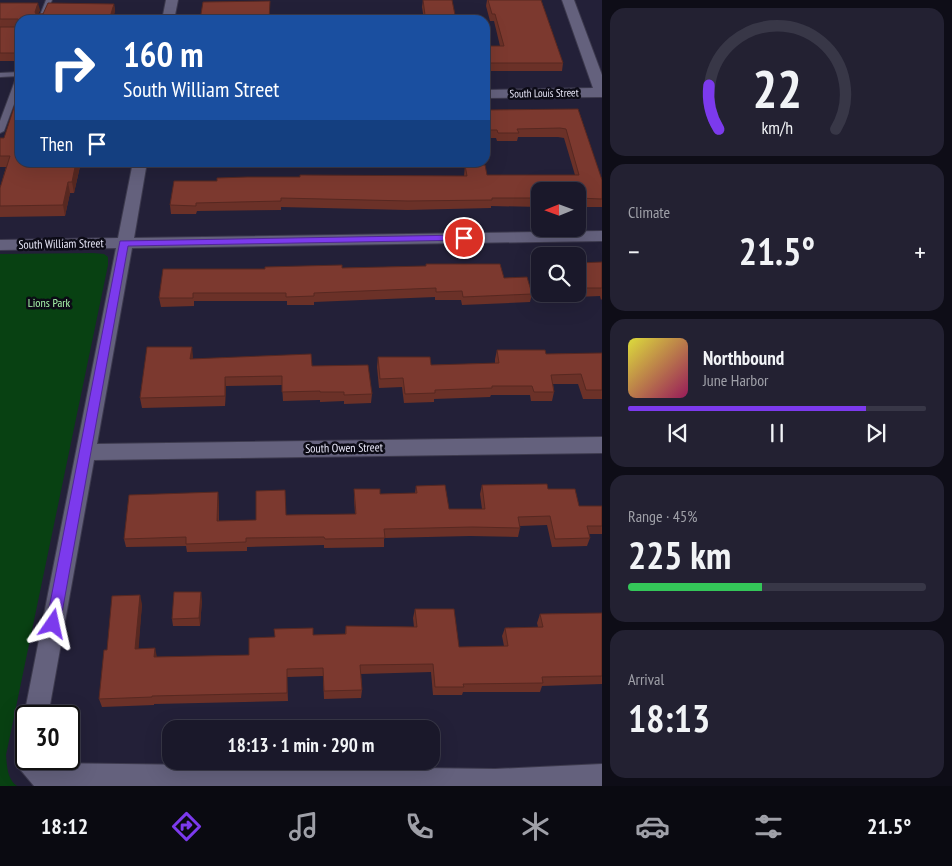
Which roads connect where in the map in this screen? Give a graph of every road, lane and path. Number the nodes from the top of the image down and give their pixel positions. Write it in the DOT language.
graph roads {
  1 [pos="49,0"];
  2 [pos="172,0"];
  3 [pos="568,0"];
  4 [pos="43,15"];
  5 [pos="169,15"];
  6 [pos="0,75"];
  7 [pos="15,76"];
  8 [pos="15,91"];
  9 [pos="602,93"];
  10 [pos="490,94"];
  11 [pos="12,100"];
  12 [pos="0,101"];
  13 [pos="0,129"];
  14 [pos="139,167"];
  15 [pos="602,236"];
  16 [pos="124,243"];
  17 [pos="0,245"];
  18 [pos="602,445"];
  19 [pos="86,452"];
  20 [pos="38,705"];
  21 [pos="36,770"];
  22 [pos="602,777"];
  23 [pos="496,784"];
  1 -- 4 [label="lane"];
  2 -- 5 [label="street"];
  3 -- 9 [label="street"];
  6 -- 7 [label="lane"];
  8 -- 11 [label="lane"];
  9 -- 10 [label="street, South Louis Street"];
  11 -- 12 [label="lane"];
  11 -- 13 [label="lane"];
  14 -- 16 [label="street"];
  15 -- 16 [label="street, South William Street"];
  16 -- 17 [label="street, South William Street"];
  16 -- 19 [label="street"];
  18 -- 19 [label="street, South Owen Street"];
  19 -- 20 [label="street"];
  21 -- 23 [label="street"];
  22 -- 23 [label="street"];
}
